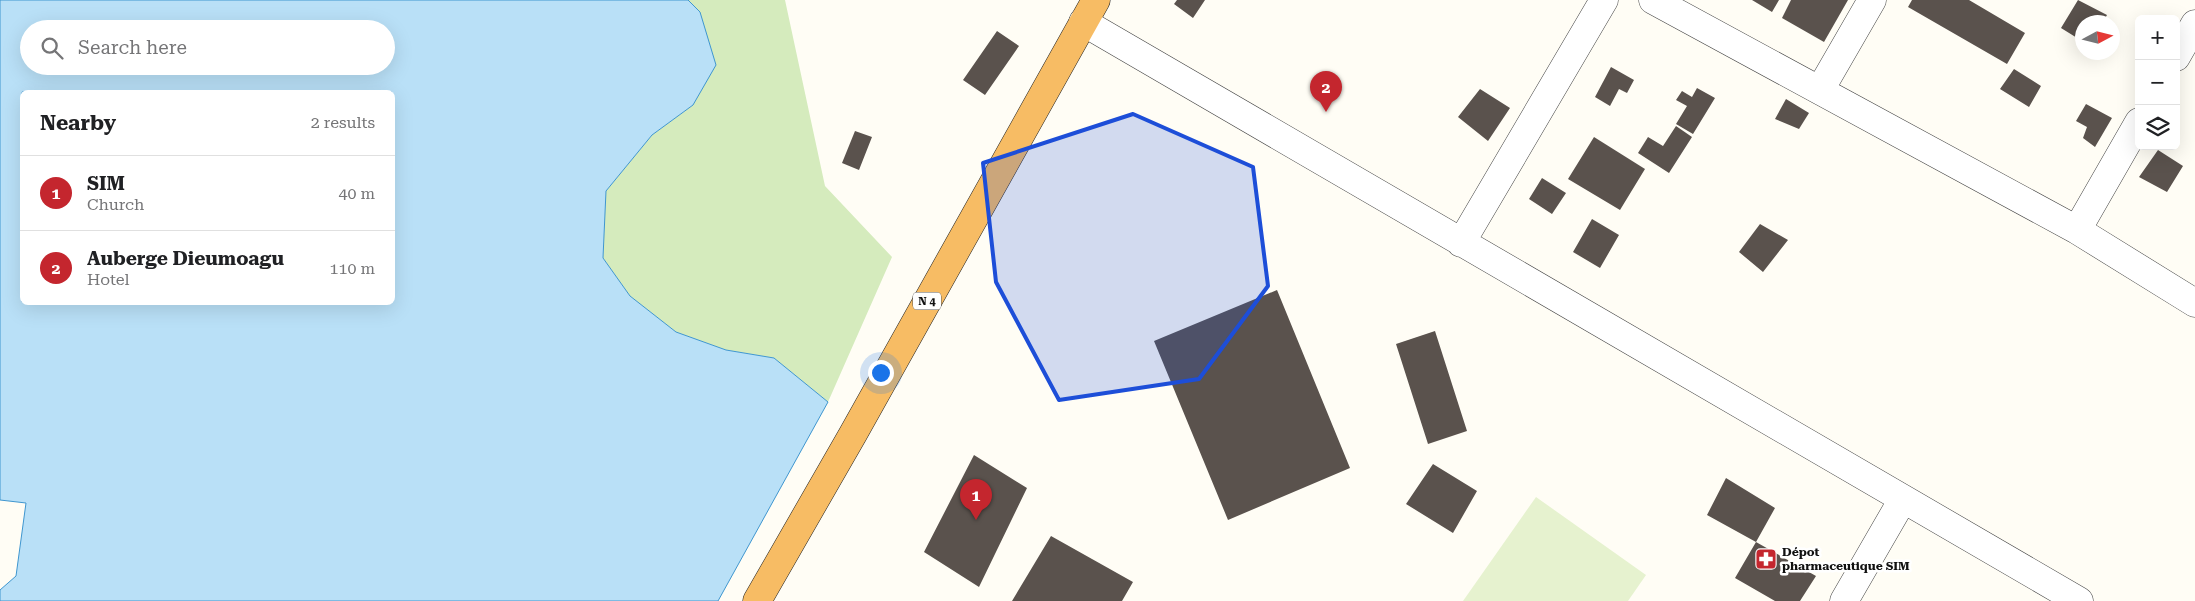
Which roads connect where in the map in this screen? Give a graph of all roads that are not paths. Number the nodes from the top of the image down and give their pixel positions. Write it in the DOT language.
graph roads {
  1 [pos="1604,0"];
  2 [pos="1653,0"];
  3 [pos="1872,0"];
  4 [pos="1089,11"];
  5 [pos="2195,24"];
  6 [pos="2180,50"];
  7 [pos="1820,90"];
  8 [pos="2135,129"];
  9 [pos="2077,230"];
  10 [pos="1461,243"];
  11 [pos="2195,303"];
  12 [pos="1903,499"];
  13 [pos="757,601"];
  14 [pos="1844,601"];
  15 [pos="2079,601"];
  1 -- 10 [label="street"];
  2 -- 7 [label="street"];
  3 -- 7 [label="street"];
  4 -- 10 [label="street"];
  4 -- 13 [label="highway, N 4"];
  5 -- 6 [label="street"];
  7 -- 9 [label="street"];
  8 -- 9 [label="street"];
  9 -- 11 [label="street"];
  10 -- 12 [label="street"];
  12 -- 14 [label="street"];
  12 -- 15 [label="street"];
}
